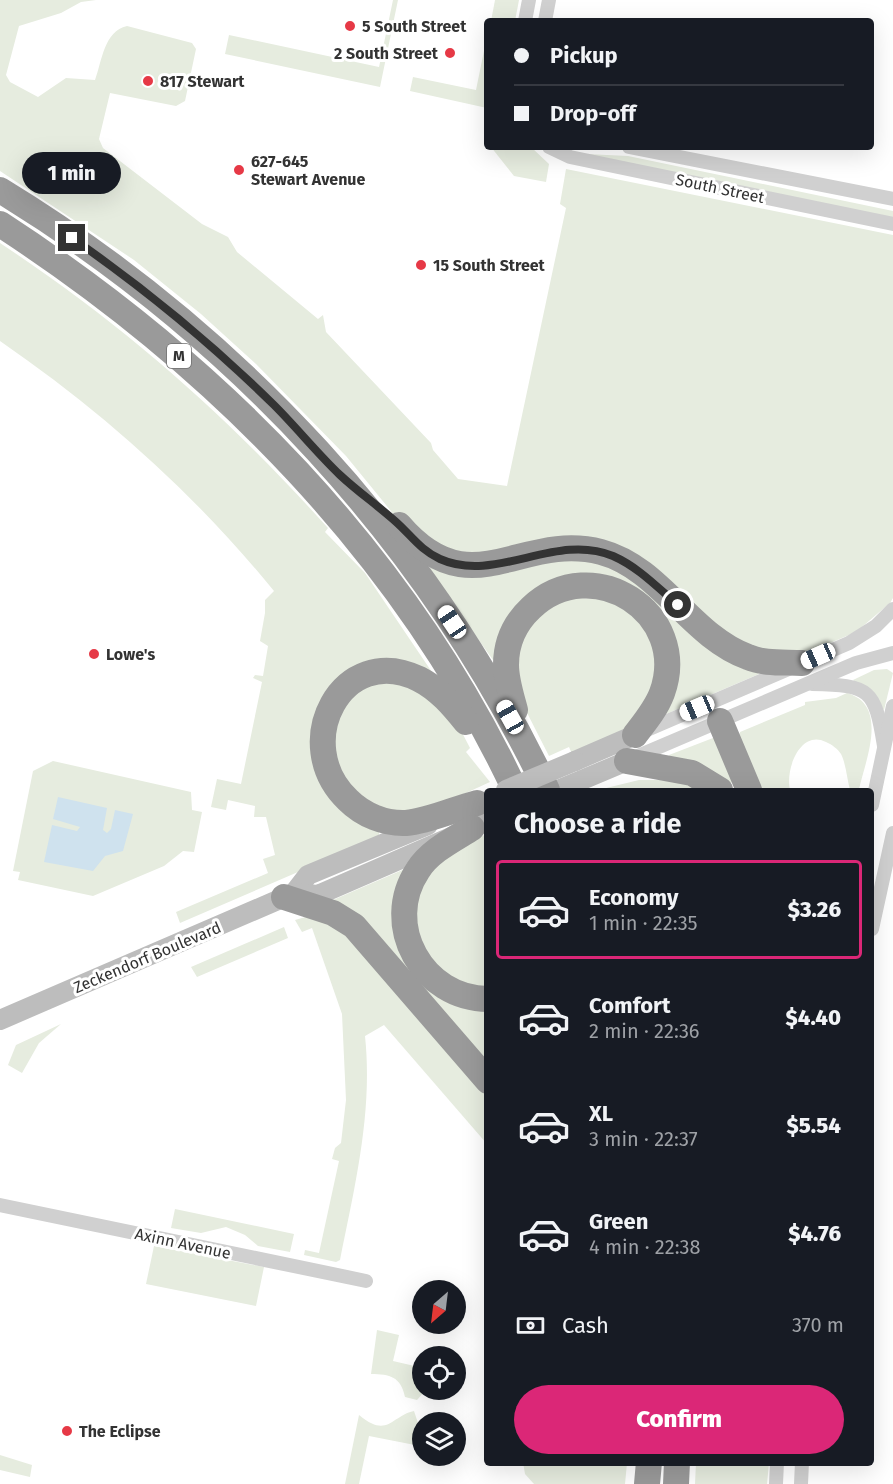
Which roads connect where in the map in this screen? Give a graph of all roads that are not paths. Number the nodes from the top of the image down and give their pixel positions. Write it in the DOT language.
graph roads {
  1 [pos="529,0"];
  2 [pos="549,0"];
  3 [pos="526,18"];
  4 [pos="546,18"];
  5 [pos="556,150"];
  6 [pos="643,150"];
  7 [pos="0,190"];
  8 [pos="893,199"];
  9 [pos="0,224"];
  10 [pos="893,224"];
  11 [pos="339,474"];
  12 [pos="893,609"];
  13 [pos="893,653"];
  14 [pos="805,674"];
  15 [pos="893,706"];
  16 [pos="720,721"];
  17 [pos="635,735"];
  18 [pos="521,740"];
  19 [pos="884,746"];
  20 [pos="627,761"];
  21 [pos="509,785"];
  22 [pos="546,788"];
  23 [pos="563,788"];
  24 [pos="717,788"];
  25 [pos="748,788"];
  26 [pos="874,796"];
  27 [pos="482,814"];
  28 [pos="893,833"];
  29 [pos="289,895"];
  30 [pos="874,920"];
  31 [pos="484,998"];
  32 [pos="0,1020"];
  33 [pos="484,1077"];
  34 [pos="0,1205"];
  35 [pos="366,1281"];
  36 [pos="649,1466"];
  37 [pos="677,1466"];
  38 [pos="777,1466"];
  39 [pos="802,1466"];
  40 [pos="647,1484"];
  41 [pos="676,1484"];
  42 [pos="776,1484"];
  43 [pos="801,1484"];
  1 -- 3 [label="street"];
  2 -- 4 [label="street"];
  5 -- 10 [label="street, South Street"];
  6 -- 8 [label="street, South Street"];
  7 -- 11 [label="highway, M"];
  9 -- 21 [label="highway, M"];
  11 -- 14 [label="highway"];
  11 -- 18 [label="highway, M"];
  12 -- 14 [label="street"];
  13 -- 14 [label="street"];
  14 -- 16 [label="street"];
  14 -- 17 [label="street"];
  14 -- 19 [label="street"];
  15 -- 19 [label="street"];
  16 -- 20 [label="street"];
  16 -- 25 [label="highway"];
  17 -- 18 [label="highway"];
  17 -- 21 [label="main road, bridge"];
  18 -- 22 [label="highway, M"];
  19 -- 26 [label="street"];
  20 -- 23 [label="main road"];
  20 -- 24 [label="highway"];
  21 -- 27 [label="highway"];
  27 -- 29 [label="main road, Zeckendorf Boulevard"];
  27 -- 31 [label="highway"];
  28 -- 30 [label="street"];
  29 -- 32 [label="main road, Zeckendorf Boulevard"];
  29 -- 33 [label="highway"];
  34 -- 35 [label="street, Axinn Avenue"];
  36 -- 40 [label="highway"];
  37 -- 41 [label="highway"];
  38 -- 42 [label="street"];
  39 -- 43 [label="street"];
}
